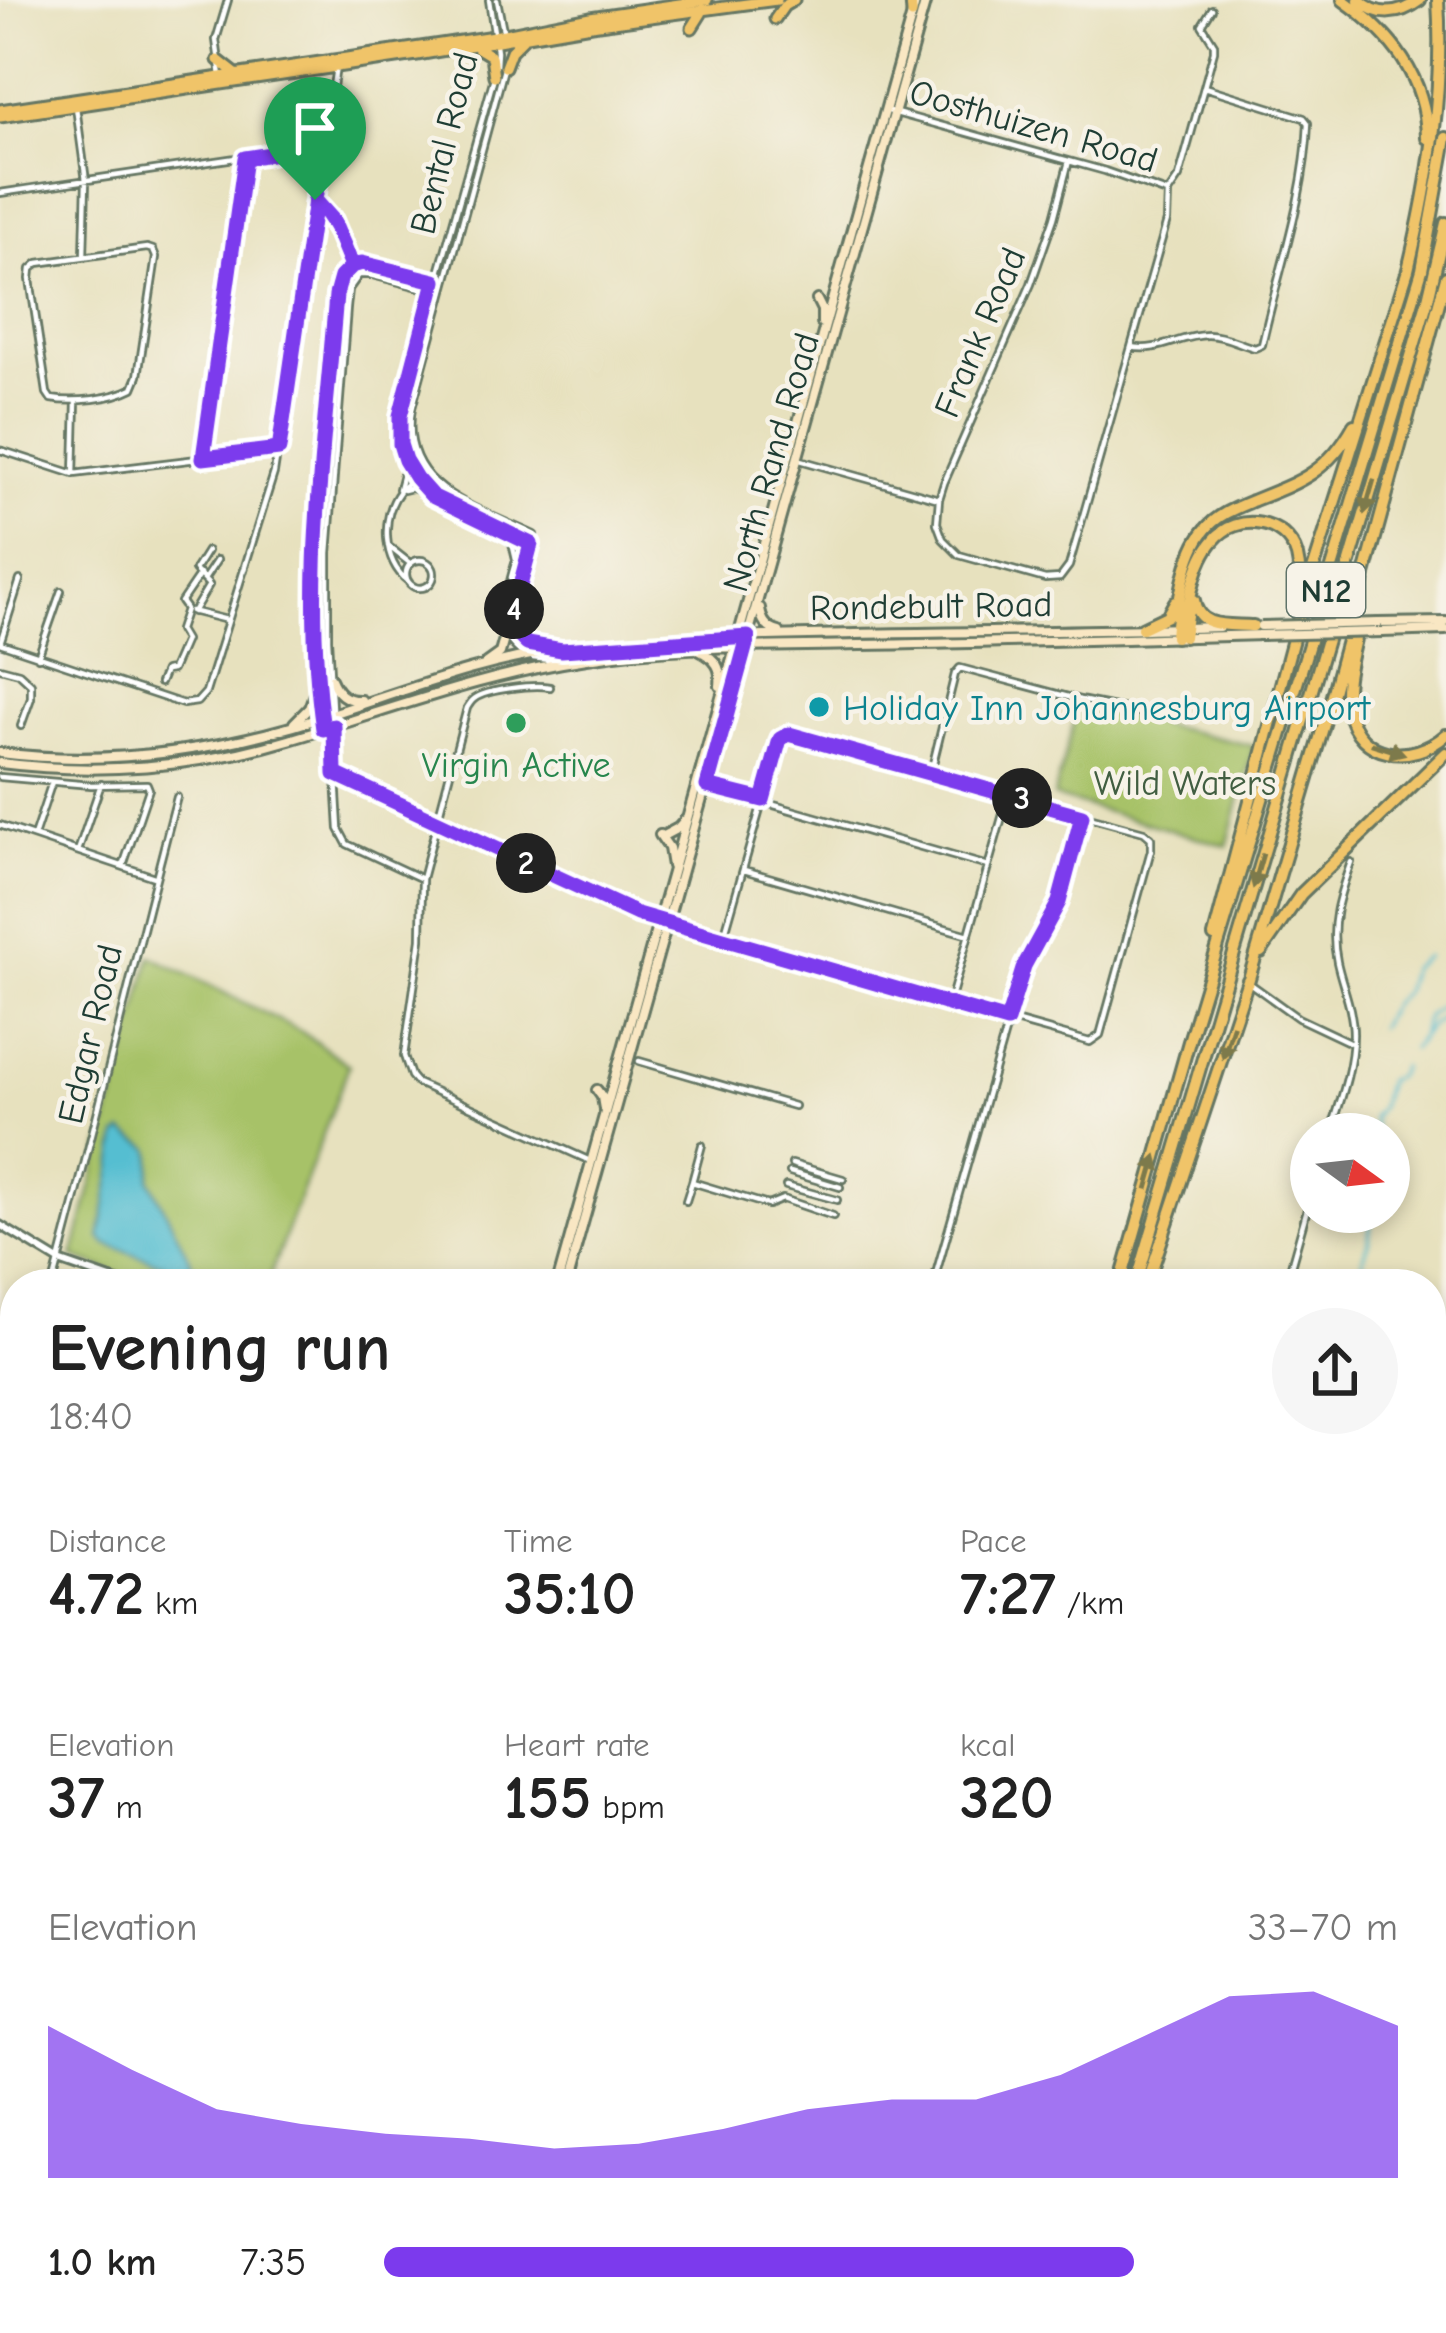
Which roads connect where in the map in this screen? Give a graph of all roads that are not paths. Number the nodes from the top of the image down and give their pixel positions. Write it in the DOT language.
graph roads {
  1 [pos="228,0"];
  2 [pos="493,0"];
  3 [pos="777,0"];
  4 [pos="794,0"];
  5 [pos="914,0"];
  6 [pos="926,0"];
  7 [pos="1343,0"];
  8 [pos="1359,0"];
  9 [pos="1420,0"];
  10 [pos="1438,0"];
  11 [pos="705,2"];
  12 [pos="670,6"];
  13 [pos="1211,9"];
  14 [pos="912,14"];
  15 [pos="775,19"];
  16 [pos="527,36"];
  17 [pos="500,39"];
  18 [pos="473,46"];
  19 [pos="218,60"];
  20 [pos="336,67"];
  21 [pos="505,67"];
  22 [pos="236,74"];
  23 [pos="494,76"];
  24 [pos="222,80"];
  25 [pos="1204,87"];
  26 [pos="75,102"];
  27 [pos="890,111"];
  28 [pos="0,113"];
  29 [pos="1446,138"];
  30 [pos="323,146"];
  31 [pos="245,158"];
  32 [pos="1069,160"];
  33 [pos="86,181"];
  34 [pos="0,193"];
  35 [pos="1168,193"];
  36 [pos="315,200"];
  37 [pos="1420,219"];
  38 [pos="1446,223"];
  39 [pos="84,256"];
  40 [pos="352,266"];
  41 [pos="1446,277"];
  42 [pos="435,281"];
  43 [pos="446,284"];
  44 [pos="433,291"];
  45 [pos="444,293"];
  46 [pos="1443,294"];
  47 [pos="817,300"];
  48 [pos="1131,346"];
  49 [pos="818,348"];
  50 [pos="1379,360"];
  51 [pos="76,400"];
  52 [pos="279,449"];
  53 [pos="0,450"];
  54 [pos="203,458"];
  55 [pos="795,459"];
  56 [pos="405,460"];
  57 [pos="423,471"];
  58 [pos="74,474"];
  59 [pos="416,478"];
  60 [pos="398,494"];
  61 [pos="432,496"];
  62 [pos="939,499"];
  63 [pos="777,500"];
  64 [pos="761,509"];
  65 [pos="502,530"];
  66 [pos="1377,531"];
  67 [pos="527,542"];
  68 [pos="388,546"];
  69 [pos="207,551"];
  70 [pos="217,560"];
  71 [pos="1190,561"];
  72 [pos="411,564"];
  73 [pos="516,565"];
  74 [pos="203,576"];
  75 [pos="20,580"];
  76 [pos="408,581"];
  77 [pos="764,583"];
  78 [pos="1195,584"];
  79 [pos="61,591"];
  80 [pos="190,610"];
  81 [pos="227,620"];
  82 [pos="1446,626"];
  83 [pos="1142,628"];
  84 [pos="1258,629"];
  85 [pos="506,632"];
  86 [pos="1180,633"];
  87 [pos="794,635"];
  88 [pos="742,642"];
  89 [pos="0,644"];
  90 [pos="781,646"];
  91 [pos="562,650"];
  92 [pos="696,650"];
  93 [pos="38,657"];
  94 [pos="527,657"];
  95 [pos="1288,659"];
  96 [pos="565,662"];
  97 [pos="0,668"];
  98 [pos="473,669"];
  99 [pos="740,671"];
  100 [pos="511,674"];
  101 [pos="331,679"];
  102 [pos="160,682"];
  103 [pos="318,683"];
  104 [pos="526,686"];
  105 [pos="550,687"];
  106 [pos="370,699"];
  107 [pos="717,712"];
  108 [pos="332,713"];
  109 [pos="321,717"];
  110 [pos="1164,717"];
  111 [pos="21,726"];
  112 [pos="288,728"];
  113 [pos="328,728"];
  114 [pos="1446,735"];
  115 [pos="0,753"];
  116 [pos="1446,753"];
  117 [pos="0,763"];
  118 [pos="931,772"];
  119 [pos="335,774"];
  120 [pos="2,777"];
  121 [pos="52,782"];
  122 [pos="101,784"];
  123 [pos="707,786"];
  124 [pos="0,787"];
  125 [pos="1009,794"];
  126 [pos="177,797"];
  127 [pos="763,800"];
  128 [pos="1082,816"];
  129 [pos="688,817"];
  130 [pos="437,820"];
  131 [pos="0,825"];
  132 [pos="34,836"];
  133 [pos="78,851"];
  134 [pos="1351,862"];
  135 [pos="123,866"];
  136 [pos="988,866"];
  137 [pos="673,868"];
  138 [pos="743,870"];
  139 [pos="155,877"];
  140 [pos="422,879"];
  141 [pos="662,922"];
  142 [pos="969,935"];
  143 [pos="723,940"];
  144 [pos="1248,982"];
  145 [pos="949,1005"];
  146 [pos="1007,1021"];
  147 [pos="1190,1038"];
  148 [pos="1352,1043"];
  149 [pos="639,1061"];
  150 [pos="597,1090"];
  151 [pos="794,1106"];
  152 [pos="1336,1113"];
  153 [pos="604,1116"];
  154 [pos="702,1145"];
  155 [pos="595,1163"];
  156 [pos="791,1168"];
  157 [pos="692,1182"];
  158 [pos="842,1183"];
  159 [pos="786,1186"];
  160 [pos="837,1200"];
  161 [pos="686,1201"];
  162 [pos="833,1216"];
  163 [pos="0,1225"];
  164 [pos="1300,1233"];
  165 [pos="59,1261"];
  166 [pos="57,1269"];
  167 [pos="82,1269"];
  168 [pos="566,1269"];
  169 [pos="937,1269"];
  170 [pos="1124,1269"];
  171 [pos="1140,1269"];
  172 [pos="1152,1269"];
  173 [pos="1290,1269"];
  174 [pos="0,1897"];
  175 [pos="0,1913"];
  1 -- 19 [label="street"];
  2 -- 17 [label="street"];
  3 -- 11 [label="main road"];
  4 -- 15 [label="main road"];
  5 -- 14 [label="main road"];
  6 -- 27 [label="main road, North Rand Road"];
  7 -- 37 [label="highway"];
  8 -- 9 [label="highway"];
  10 -- 37 [label="highway"];
  11 -- 12 [label="main road"];
  11 -- 12 [label="main road"];
  12 -- 16 [label="main road"];
  12 -- 17 [label="main road"];
  13 -- 25 [label="street"];
  14 -- 27 [label="main road, North Rand Road"];
  16 -- 17 [label="main road"];
  16 -- 21 [label="main road"];
  17 -- 18 [label="main road"];
  17 -- 21 [label="street, Bental Road"];
  17 -- 22 [label="main road"];
  17 -- 23 [label="street, Bental Road"];
  18 -- 20 [label="main road"];
  18 -- 23 [label="main road"];
  19 -- 22 [label="main road"];
  19 -- 24 [label="street"];
  20 -- 24 [label="main road"];
  20 -- 30 [label="street"];
  21 -- 43 [label="street, Bental Road"];
  22 -- 24 [label="main road"];
  23 -- 42 [label="street, Bental Road"];
  24 -- 26 [label="main road"];
  25 -- 35 [label="street"];
  25 -- 48 [label="street"];
  26 -- 28 [label="main road"];
  26 -- 33 [label="street"];
  27 -- 32 [label="street, Oosthuizen Road"];
  27 -- 49 [label="main road, North Rand Road"];
  27 -- 55 [label="main road, North Rand Road"];
  29 -- 147 [label="highway, N12"];
  30 -- 31 [label="street"];
  30 -- 36 [label="street"];
  31 -- 33 [label="street"];
  31 -- 54 [label="street"];
  32 -- 35 [label="street, Oosthuizen Road"];
  32 -- 62 [label="street, Frank Road"];
  33 -- 34 [label="street"];
  33 -- 39 [label="street"];
  35 -- 48 [label="street"];
  36 -- 40 [label="street"];
  36 -- 52 [label="street"];
  37 -- 50 [label="highway"];
  38 -- 171 [label="highway, N12, one-way"];
  39 -- 51 [label="street"];
  39 -- 51 [label="street"];
  40 -- 42 [label="street"];
  40 -- 103 [label="street"];
  41 -- 46 [label="highway"];
  42 -- 43 [label="street"];
  42 -- 44 [label="street, Bental Road"];
  43 -- 45 [label="street, Bental Road"];
  44 -- 45 [label="street"];
  44 -- 56 [label="street, Bental Road"];
  44 -- 101 [label="street"];
  45 -- 57 [label="street, Bental Road"];
  46 -- 66 [label="highway"];
  47 -- 49 [label="main road"];
  48 -- 62 [label="street, Frank Road"];
  49 -- 55 [label="main road, North Rand Road"];
  50 -- 71 [label="highway"];
  50 -- 95 [label="highway"];
  51 -- 58 [label="street"];
  52 -- 54 [label="street"];
  52 -- 81 [label="street"];
  53 -- 58 [label="street"];
  54 -- 58 [label="street"];
  55 -- 62 [label="street"];
  55 -- 63 [label="main road, North Rand Road"];
  55 -- 77 [label="main road, North Rand Road"];
  56 -- 59 [label="street"];
  56 -- 60 [label="street, Bental Road"];
  57 -- 59 [label="street"];
  57 -- 67 [label="street"];
  59 -- 60 [label="street"];
  59 -- 61 [label="street"];
  60 -- 61 [label="street"];
  60 -- 68 [label="street, Bental Road"];
  61 -- 65 [label="street"];
  63 -- 64 [label="main road"];
  63 -- 88 [label="main road, North Rand Road"];
  65 -- 67 [label="street"];
  65 -- 73 [label="street"];
  66 -- 114 [label="highway, one-way"];
  66 -- 144 [label="highway"];
  67 -- 73 [label="street"];
  67 -- 91 [label="street"];
  68 -- 72 [label="street"];
  68 -- 76 [label="street"];
  69 -- 74 [label="street"];
  70 -- 74 [label="street"];
  71 -- 83 [label="highway"];
  71 -- 86 [label="highway"];
  72 -- 76 [label="street"];
  72 -- 76 [label="street"];
  73 -- 85 [label="street"];
  74 -- 80 [label="street"];
  74 -- 80 [label="street"];
  75 -- 89 [label="street"];
  77 -- 87 [label="main road"];
  77 -- 88 [label="main road, North Rand Road"];
  78 -- 84 [label="highway"];
  78 -- 86 [label="highway"];
  78 -- 95 [label="highway"];
  79 -- 93 [label="street"];
  80 -- 81 [label="street"];
  80 -- 102 [label="street"];
  81 -- 93 [label="street"];
  82 -- 84 [label="main road, Rondebult Road, bridge"];
  83 -- 86 [label="main road, Rondebult Road"];
  83 -- 87 [label="main road, Rondebult Road"];
  84 -- 86 [label="main road, Rondebult Road"];
  85 -- 94 [label="street"];
  85 -- 98 [label="main road"];
  86 -- 90 [label="main road, Rondebult Road"];
  87 -- 88 [label="main road, Rondebult Road"];
  88 -- 90 [label="main road, Rondebult Road"];
  88 -- 91 [label="main road, Rondebult Road"];
  88 -- 92 [label="main road, Rondebult Road"];
  88 -- 99 [label="main road, North Rand Road"];
  88 -- 107 [label="main road, North Rand Road"];
  89 -- 93 [label="street"];
  90 -- 99 [label="main road"];
  91 -- 94 [label="main road, Rondebult Road"];
  92 -- 96 [label="main road, Rondebult Road"];
  92 -- 107 [label="main road"];
  94 -- 96 [label="street"];
  94 -- 98 [label="main road, Rondebult Road"];
  95 -- 147 [label="highway"];
  96 -- 100 [label="main road, Rondebult Road"];
  97 -- 111 [label="street"];
  98 -- 106 [label="main road, Rondebult Road"];
  99 -- 123 [label="main road, North Rand Road"];
  100 -- 104 [label="main road"];
  100 -- 113 [label="main road, Rondebult Road"];
  101 -- 106 [label="main road"];
  101 -- 108 [label="street"];
  103 -- 109 [label="street"];
  103 -- 112 [label="main road"];
  104 -- 105 [label="street"];
  104 -- 130 [label="street"];
  106 -- 108 [label="main road, Rondebult Road"];
  107 -- 129 [label="main road, North Rand Road"];
  108 -- 109 [label="main road, Rondebult Road"];
  108 -- 113 [label="street"];
  109 -- 112 [label="main road, Rondebult Road"];
  109 -- 113 [label="street"];
  110 -- 118 [label="street"];
  112 -- 115 [label="main road, Rondebult Road"];
  113 -- 117 [label="main road, Rondebult Road"];
  113 -- 119 [label="street"];
  116 -- 144 [label="highway"];
  118 -- 125 [label="street"];
  118 -- 127 [label="street"];
  119 -- 130 [label="street"];
  119 -- 140 [label="street"];
  120 -- 121 [label="street"];
  120 -- 124 [label="street"];
  121 -- 122 [label="street"];
  121 -- 132 [label="street"];
  122 -- 133 [label="street"];
  122 -- 135 [label="street"];
  123 -- 127 [label="street"];
  123 -- 141 [label="main road, North Rand Road"];
  125 -- 128 [label="street"];
  125 -- 136 [label="street"];
  126 -- 139 [label="street, Edgar Road"];
  127 -- 136 [label="street"];
  127 -- 138 [label="street"];
  128 -- 146 [label="street"];
  128 -- 146 [label="street"];
  129 -- 137 [label="main road, North Rand Road"];
  129 -- 137 [label="main road"];
  130 -- 140 [label="street"];
  130 -- 141 [label="street"];
  131 -- 132 [label="street"];
  132 -- 133 [label="street"];
  133 -- 135 [label="street"];
  134 -- 148 [label="street"];
  135 -- 139 [label="street"];
  136 -- 142 [label="street"];
  137 -- 141 [label="main road, North Rand Road"];
  138 -- 142 [label="street"];
  138 -- 143 [label="street"];
  139 -- 165 [label="street, Edgar Road"];
  140 -- 155 [label="street"];
  141 -- 143 [label="street"];
  141 -- 153 [label="main road, North Rand Road"];
  141 -- 155 [label="main road, North Rand Road"];
  142 -- 145 [label="street"];
  143 -- 145 [label="street"];
  144 -- 148 [label="street"];
  144 -- 172 [label="highway, one-way"];
  145 -- 146 [label="street"];
  146 -- 169 [label="street"];
  170 -- 147 [label="highway, N12, one-way"];
  148 -- 152 [label="street"];
  149 -- 151 [label="street"];
  150 -- 153 [label="main road"];
  153 -- 155 [label="main road, North Rand Road"];
  154 -- 157 [label="street"];
  155 -- 168 [label="main road, North Rand Road"];
  156 -- 158 [label="street"];
  157 -- 161 [label="street"];
  157 -- 162 [label="street"];
  159 -- 160 [label="street"];
  163 -- 165 [label="street"];
  164 -- 173 [label="street"];
  165 -- 166 [label="street, Edgar Road"];
  165 -- 167 [label="street"];
  174 -- 175 [label="street"];
}
